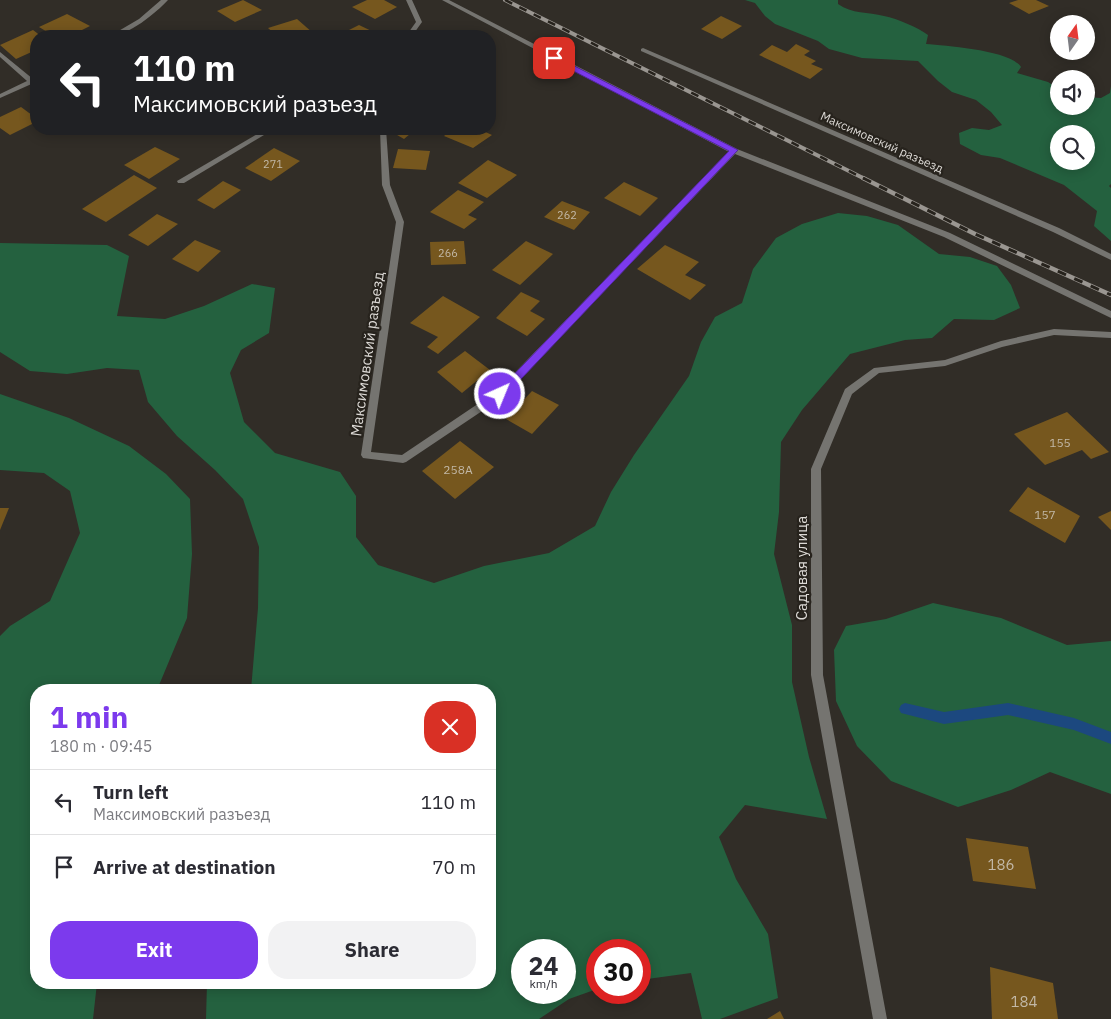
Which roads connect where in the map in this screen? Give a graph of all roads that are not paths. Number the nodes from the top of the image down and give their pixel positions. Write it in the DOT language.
graph roads {
  1 [pos="165,0"];
  2 [pos="409,0"];
  3 [pos="445,0"];
  4 [pos="124,30"];
  5 [pos="413,30"];
  6 [pos="643,50"];
  7 [pos="0,54"];
  8 [pos="30,78"];
  9 [pos="30,83"];
  10 [pos="0,96"];
  11 [pos="261,135"];
  12 [pos="383,135"];
  13 [pos="734,150"];
  14 [pos="181,181"];
  15 [pos="1111,257"];
  16 [pos="1111,315"];
  17 [pos="1111,335"];
  18 [pos="880,1019"];
  1 -- 4 [label="street"];
  2 -- 5 [label="street"];
  3 -- 13 [label="street"];
  6 -- 15 [label="street, Максимовский разъезд"];
  7 -- 8 [label="street"];
  9 -- 10 [label="street"];
  11 -- 14 [label="street"];
  12 -- 13 [label="street, Максимовский разъезд"];
  13 -- 16 [label="street"];
  17 -- 18 [label="street, Садовая улица"];
}
